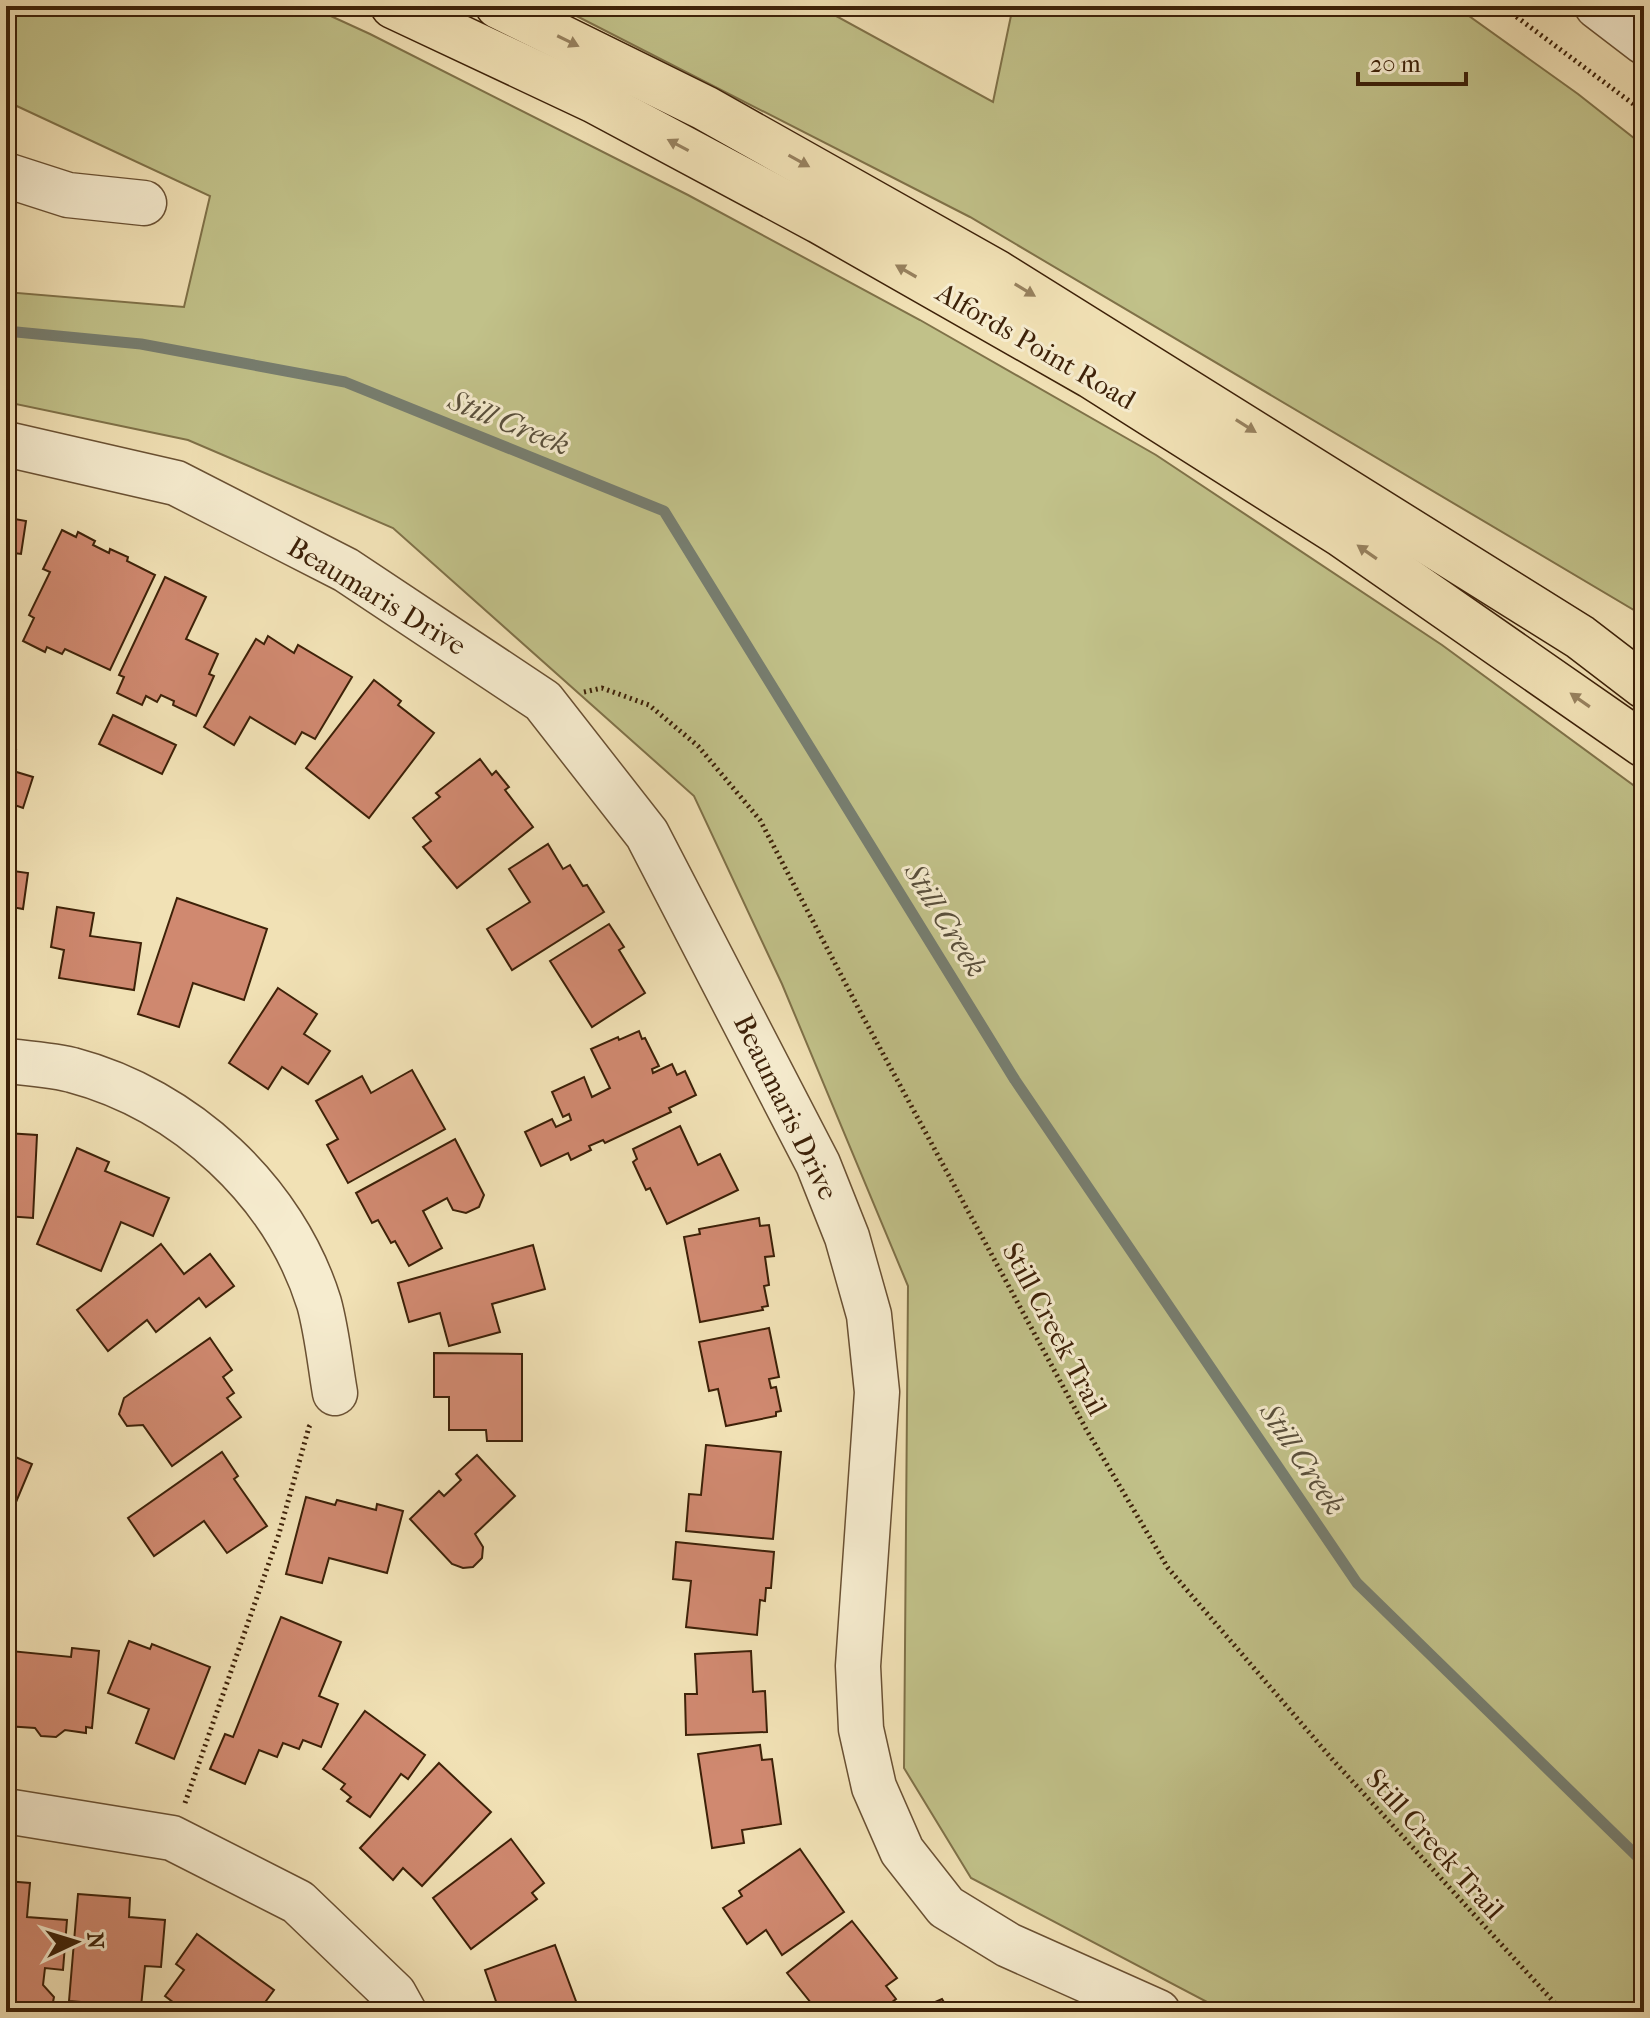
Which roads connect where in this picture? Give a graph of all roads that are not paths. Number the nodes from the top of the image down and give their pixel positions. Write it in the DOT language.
graph roads {
  1 [pos="393,6"];
  2 [pos="498,6"];
  3 [pos="1597,6"];
  4 [pos="1644,42"];
  5 [pos="6,175"];
  6 [pos="144,203"];
  7 [pos="6,444"];
  8 [pos="1644,686"];
  9 [pos="1644,745"];
  10 [pos="6,1061"];
  11 [pos="335,1393"];
  12 [pos="6,1811"];
  13 [pos="404,2012"];
  14 [pos="1158,2012"];
  9 -- 1 [label="highway, Alfords Point Road, one-way"];
  2 -- 8 [label="highway, Alfords Point Road, one-way"];
  3 -- 4 [label="street"];
  5 -- 6 [label="street"];
  7 -- 14 [label="street, Beaumaris Drive"];
  10 -- 11 [label="street"];
  12 -- 13 [label="street"];
}
